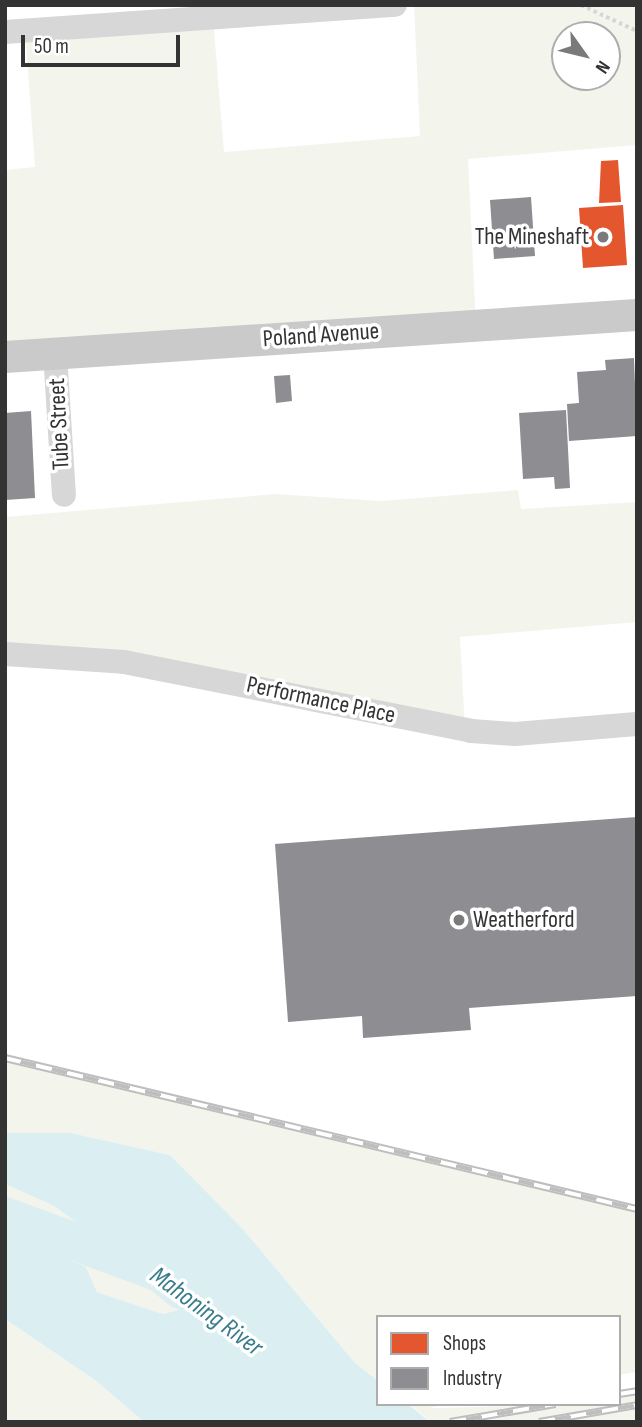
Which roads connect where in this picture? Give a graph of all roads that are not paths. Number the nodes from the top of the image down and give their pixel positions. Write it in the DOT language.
graph roads {
  1 [pos="395,5"];
  2 [pos="5,32"];
  3 [pos="637,315"];
  4 [pos="55,353"];
  5 [pos="5,357"];
  6 [pos="64,495"];
  7 [pos="5,654"];
  8 [pos="637,724"];
  1 -- 2 [label="street"];
  3 -- 4 [label="main road, Poland Avenue"];
  4 -- 5 [label="main road, Poland Avenue"];
  4 -- 6 [label="street, Tube Street"];
  7 -- 8 [label="street, Performance Place"];
}
